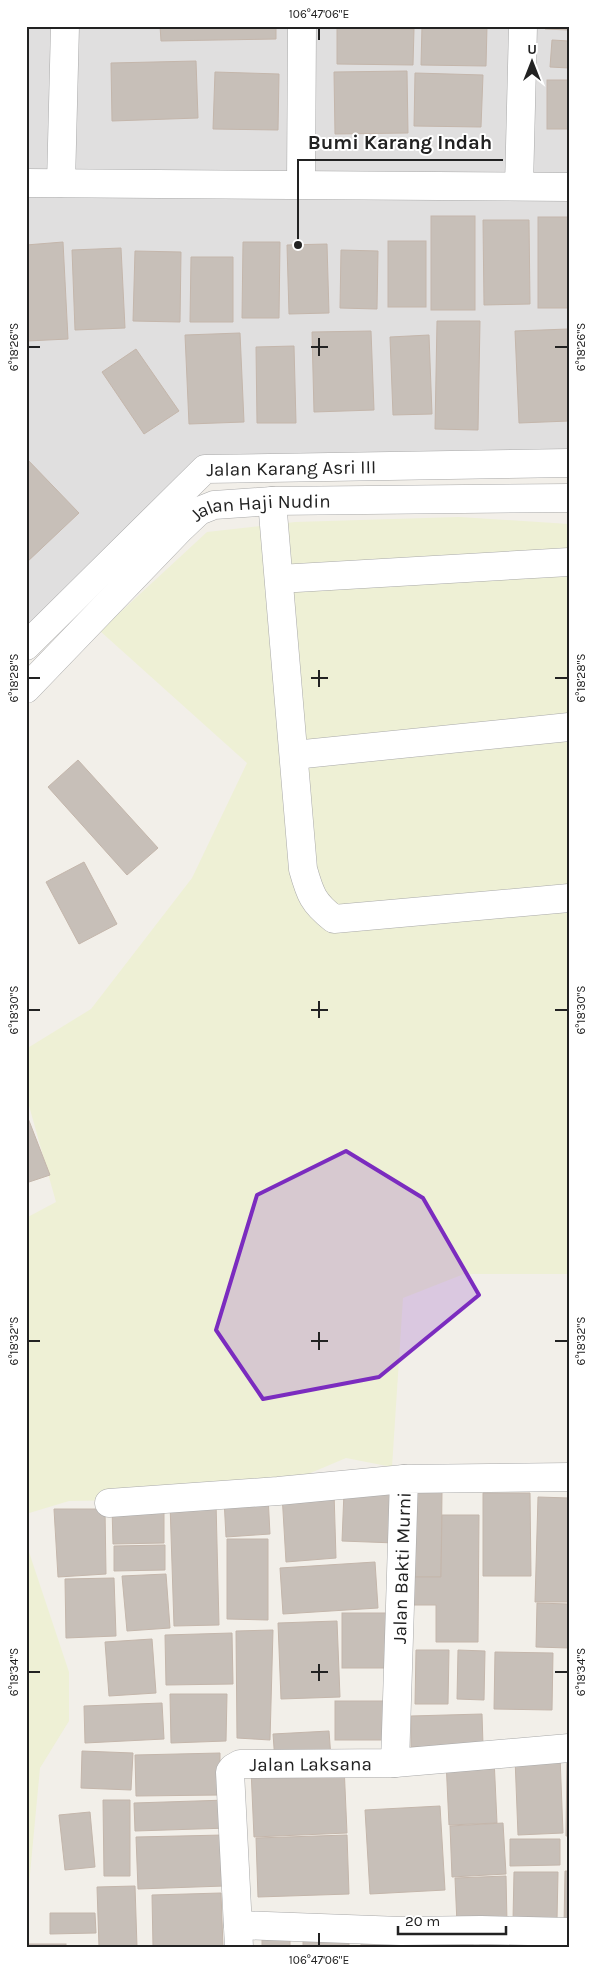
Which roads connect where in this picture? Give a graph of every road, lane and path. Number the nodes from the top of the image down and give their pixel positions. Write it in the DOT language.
graph roads {
  1 [pos="65,26"];
  2 [pos="302,26"];
  3 [pos="523,26"];
  4 [pos="26,183"];
  5 [pos="61,183"];
  6 [pos="302,184"];
  7 [pos="519,186"];
  8 [pos="569,187"];
  9 [pos="569,463"];
  10 [pos="569,498"];
  11 [pos="272,501"];
  12 [pos="569,562"];
  13 [pos="279,579"];
  14 [pos="26,646"];
  15 [pos="26,688"];
  16 [pos="569,727"];
  17 [pos="294,755"];
  18 [pos="569,898"];
  19 [pos="569,1477"];
  20 [pos="404,1479"];
  21 [pos="109,1503"];
  22 [pos="569,1748"];
  23 [pos="395,1763"];
  24 [pos="569,1932"];
  25 [pos="238,1936"];
  1 -- 5 [label="street"];
  2 -- 6 [label="street"];
  3 -- 7 [label="street"];
  4 -- 5 [label="street"];
  5 -- 6 [label="street"];
  6 -- 7 [label="street"];
  7 -- 8 [label="street"];
  9 -- 14 [label="street, Jalan Karang Asri III"];
  10 -- 11 [label="street, Jalan Haji Nudin"];
  11 -- 13 [label="street"];
  11 -- 15 [label="street, Jalan Haji Nudin"];
  12 -- 13 [label="street"];
  13 -- 17 [label="street"];
  16 -- 17 [label="street"];
  17 -- 18 [label="street"];
  19 -- 20 [label="street, Jalan Bakti Murni"];
  20 -- 21 [label="street"];
  20 -- 23 [label="street, Jalan Bakti Murni"];
  22 -- 23 [label="street, Jalan Laksana"];
  23 -- 25 [label="street, Jalan Laksana"];
  24 -- 25 [label="street"];
}
